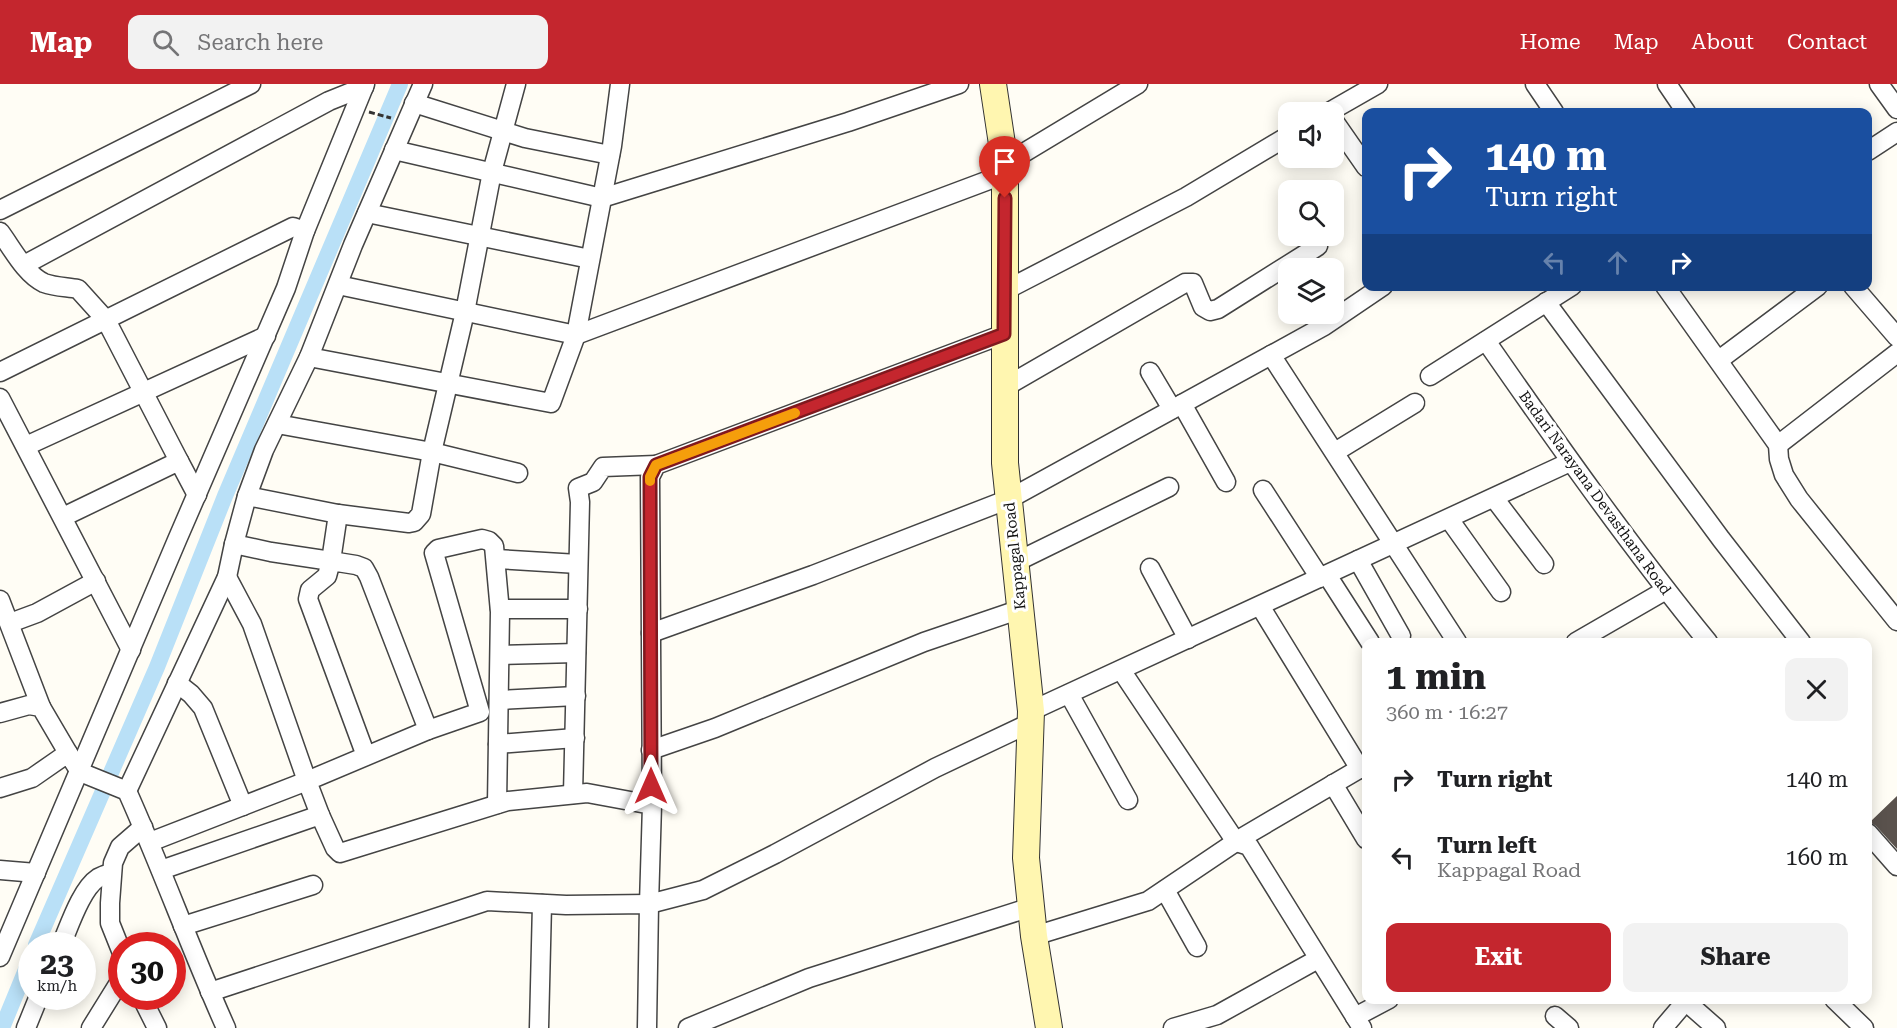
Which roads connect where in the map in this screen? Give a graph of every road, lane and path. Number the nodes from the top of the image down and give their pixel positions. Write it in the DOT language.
graph roads {
  1 [pos="251,84"];
  2 [pos="423,84"];
  3 [pos="516,84"];
  4 [pos="621,84"];
  5 [pos="959,84"];
  6 [pos="993,84"];
  7 [pos="1138,84"];
  8 [pos="1378,84"];
  9 [pos="1535,84"];
  10 [pos="1879,84"];
  11 [pos="365,86"];
  12 [pos="1673,86"];
  13 [pos="414,103"];
  14 [pos="1344,103"];
  15 [pos="356,108"];
  16 [pos="1551,108"];
  17 [pos="1684,108"];
  18 [pos="1897,109"];
  19 [pos="406,123"];
  20 [pos="502,131"];
  21 [pos="1897,132"];
  22 [pos="1344,135"];
  23 [pos="1278,142"];
  24 [pos="1872,148"];
  25 [pos="394,150"];
  26 [pos="610,155"];
  27 [pos="1362,161"];
  28 [pos="1005,169"];
  29 [pos="492,172"];
  30 [pos="602,198"];
  31 [pos="0,210"];
  32 [pos="367,213"];
  33 [pos="305,231"];
  34 [pos="0,232"];
  35 [pos="480,236"];
  36 [pos="1318,246"];
  37 [pos="591,259"];
  38 [pos="24,265"];
  39 [pos="338,285"];
  40 [pos="1004,291"];
  41 [pos="1376,291"];
  42 [pos="1564,291"];
  43 [pos="1669,291"];
  44 [pos="1811,291"];
  45 [pos="1857,291"];
  46 [pos="1546,302"];
  47 [pos="465,312"];
  48 [pos="106,320"];
  49 [pos="1004,334"];
  50 [pos="576,335"];
  51 [pos="266,336"];
  52 [pos="1897,337"];
  53 [pos="1486,341"];
  54 [pos="1897,352"];
  55 [pos="1271,355"];
  56 [pos="309,357"];
  57 [pos="1719,360"];
  58 [pos="0,372"];
  59 [pos="1150,372"];
  60 [pos="1430,376"];
  61 [pos="448,384"];
  62 [pos="1005,387"];
  63 [pos="143,392"];
  64 [pos="0,398"];
  65 [pos="1414,403"];
  66 [pos="1178,407"];
  67 [pos="277,424"];
  68 [pos="1778,445"];
  69 [pos="26,446"];
  70 [pos="432,452"];
  71 [pos="1335,452"];
  72 [pos="179,461"];
  73 [pos="1570,462"];
  74 [pos="656,465"];
  75 [pos="518,473"];
  76 [pos="1226,482"];
  77 [pos="1169,487"];
  78 [pos="1263,490"];
  79 [pos="197,495"];
  80 [pos="248,496"];
  81 [pos="1494,498"];
  82 [pos="1009,500"];
  83 [pos="338,514"];
  84 [pos="63,517"];
  85 [pos="1449,519"];
  86 [pos="234,544"];
  87 [pos="1395,544"];
  88 [pos="496,559"];
  89 [pos="1358,560"];
  90 [pos="332,561"];
  91 [pos="1016,562"];
  92 [pos="578,564"];
  93 [pos="1544,564"];
  94 [pos="1150,568"];
  95 [pos="1324,576"];
  96 [pos="227,578"];
  97 [pos="96,581"];
  98 [pos="1666,590"];
  99 [pos="1501,592"];
  100 [pos="0,600"];
  101 [pos="1260,606"];
  102 [pos="500,609"];
  103 [pos="578,609"];
  104 [pos="1021,609"];
  105 [pos="1897,621"];
  106 [pos="10,623"];
  107 [pos="651,633"];
  108 [pos="1401,636"];
  109 [pos="1367,638"];
  110 [pos="1455,638"];
  111 [pos="1583,638"];
  112 [pos="1705,638"];
  113 [pos="1798,638"];
  114 [pos="1188,639"];
  115 [pos="131,650"];
  116 [pos="576,653"];
  117 [pos="500,655"];
  118 [pos="1122,670"];
  119 [pos="177,683"];
  120 [pos="1069,694"];
  121 [pos="576,696"];
  122 [pos="499,704"];
  123 [pos="41,707"];
  124 [pos="480,712"];
  125 [pos="0,713"];
  126 [pos="1031,717"];
  127 [pos="428,729"];
  128 [pos="575,738"];
  129 [pos="498,744"];
  130 [pos="651,750"];
  131 [pos="68,753"];
  132 [pos="366,756"];
  133 [pos="1362,765"];
  134 [pos="1362,768"];
  135 [pos="80,772"];
  136 [pos="307,781"];
  137 [pos="1334,784"];
  138 [pos="0,788"];
  139 [pos="127,791"];
  140 [pos="573,795"];
  141 [pos="1128,800"];
  142 [pos="497,804"];
  143 [pos="652,805"];
  144 [pos="243,806"];
  145 [pos="320,815"];
  146 [pos="1362,832"];
  147 [pos="147,835"];
  148 [pos="1872,838"];
  149 [pos="1236,842"];
  150 [pos="1897,866"];
  151 [pos="0,870"];
  152 [pos="161,870"];
  153 [pos="36,873"];
  154 [pos="111,873"];
  155 [pos="313,885"];
  156 [pos="1165,890"];
  157 [pos="542,904"];
  158 [pos="649,904"];
  159 [pos="1031,907"];
  160 [pos="183,926"];
  161 [pos="67,932"];
  162 [pos="114,932"];
  163 [pos="1034,936"];
  164 [pos="1197,947"];
  165 [pos="0,957"];
  166 [pos="1318,959"];
  167 [pos="210,992"];
  168 [pos="108,1001"];
  169 [pos="1383,1004"];
  170 [pos="1682,1004"];
  171 [pos="1689,1004"];
  172 [pos="1839,1004"];
  173 [pos="33,1010"];
  174 [pos="148,1010"];
  175 [pos="1555,1016"];
  176 [pos="1219,1022"];
  177 [pos="1359,1023"];
  178 [pos="26,1028"];
  179 [pos="91,1028"];
  180 [pos="157,1028"];
  181 [pos="226,1028"];
  182 [pos="539,1028"];
  183 [pos="647,1028"];
  184 [pos="688,1028"];
  185 [pos="1049,1028"];
  186 [pos="1173,1028"];
  187 [pos="1569,1028"];
  188 [pos="1663,1028"];
  189 [pos="1716,1028"];
  190 [pos="1864,1028"];
  1 -- 31 [label="street"];
  2 -- 13 [label="street"];
  3 -- 20 [label="street"];
  4 -- 26 [label="street"];
  5 -- 30 [label="street"];
  6 -- 28 [label="main road, Kappagal Road"];
  7 -- 28 [label="street"];
  8 -- 14 [label="street"];
  9 -- 16 [label="street"];
  10 -- 18 [label="street"];
  11 -- 15 [label="street"];
  11 -- 38 [label="street"];
  12 -- 17 [label="street"];
  13 -- 19 [label="street"];
  13 -- 20 [label="street"];
  15 -- 19 [label="path"];
  15 -- 33 [label="street"];
  19 -- 25 [label="street"];
  20 -- 26 [label="street"];
  20 -- 29 [label="street"];
  21 -- 24 [label="street"];
  22 -- 27 [label="street"];
  23 -- 40 [label="street"];
  25 -- 29 [label="street"];
  25 -- 32 [label="street"];
  26 -- 30 [label="street"];
  28 -- 40 [label="main road, Kappagal Road"];
  28 -- 50 [label="street"];
  29 -- 30 [label="street"];
  29 -- 35 [label="street"];
  30 -- 37 [label="street"];
  32 -- 35 [label="street"];
  32 -- 39 [label="street"];
  33 -- 48 [label="street"];
  33 -- 51 [label="street"];
  34 -- 38 [label="street"];
  35 -- 37 [label="street"];
  35 -- 47 [label="street"];
  36 -- 62 [label="street"];
  37 -- 50 [label="street"];
  38 -- 48 [label="street"];
  39 -- 47 [label="street"];
  39 -- 56 [label="street"];
  40 -- 49 [label="main road, Kappagal Road"];
  41 -- 55 [label="street"];
  42 -- 46 [label="street"];
  43 -- 57 [label="street"];
  44 -- 57 [label="street"];
  45 -- 52 [label="street"];
  46 -- 53 [label="street"];
  46 -- 113 [label="street"];
  47 -- 50 [label="street"];
  47 -- 61 [label="street"];
  48 -- 58 [label="street"];
  48 -- 63 [label="street"];
  49 -- 62 [label="main road, Kappagal Road"];
  49 -- 74 [label="street"];
  50 -- 61 [label="street"];
  51 -- 63 [label="street"];
  51 -- 79 [label="street"];
  53 -- 60 [label="street"];
  53 -- 73 [label="street, Badari Narayana Devasthana Road"];
  54 -- 68 [label="street"];
  55 -- 66 [label="street"];
  55 -- 71 [label="street"];
  56 -- 61 [label="street"];
  56 -- 67 [label="street"];
  57 -- 68 [label="street"];
  59 -- 66 [label="street"];
  61 -- 70 [label="street"];
  62 -- 82 [label="main road, Kappagal Road"];
  63 -- 69 [label="street"];
  63 -- 72 [label="street"];
  64 -- 69 [label="street"];
  65 -- 71 [label="street"];
  66 -- 76 [label="street"];
  66 -- 82 [label="street"];
  67 -- 70 [label="street"];
  67 -- 80 [label="street"];
  68 -- 105 [label="street"];
  69 -- 84 [label="street"];
  70 -- 75 [label="street"];
  70 -- 83 [label="street"];
  71 -- 87 [label="street"];
  72 -- 79 [label="street"];
  72 -- 84 [label="street"];
  73 -- 81 [label="street"];
  73 -- 98 [label="street, Badari Narayana Devasthana Road"];
  74 -- 92 [label="street"];
  74 -- 107 [label="street"];
  77 -- 91 [label="street"];
  78 -- 95 [label="street"];
  79 -- 115 [label="street"];
  80 -- 83 [label="street"];
  80 -- 86 [label="street"];
  81 -- 85 [label="street"];
  81 -- 93 [label="street"];
  82 -- 91 [label="main road, Kappagal Road"];
  82 -- 107 [label="street"];
  83 -- 90 [label="street"];
  84 -- 97 [label="street"];
  85 -- 87 [label="street"];
  85 -- 99 [label="street"];
  86 -- 90 [label="street"];
  86 -- 96 [label="street"];
  87 -- 89 [label="street"];
  87 -- 110 [label="street"];
  88 -- 92 [label="street"];
  88 -- 102 [label="street"];
  88 -- 124 [label="street"];
  89 -- 95 [label="street"];
  89 -- 108 [label="street"];
  90 -- 127 [label="street"];
  90 -- 132 [label="street"];
  91 -- 104 [label="main road, Kappagal Road"];
  92 -- 103 [label="street"];
  94 -- 114 [label="street"];
  95 -- 101 [label="street"];
  95 -- 109 [label="street"];
  96 -- 119 [label="street"];
  96 -- 136 [label="street"];
  97 -- 106 [label="street"];
  97 -- 115 [label="street"];
  98 -- 111 [label="street"];
  98 -- 112 [label="street, Badari Narayana Devasthana Road"];
  100 -- 106 [label="street"];
  101 -- 114 [label="street"];
  101 -- 133 [label="street"];
  102 -- 103 [label="street"];
  102 -- 117 [label="street"];
  103 -- 116 [label="street"];
  104 -- 126 [label="main road, Kappagal Road"];
  104 -- 130 [label="street"];
  106 -- 123 [label="street"];
  107 -- 130 [label="street"];
  114 -- 118 [label="street"];
  115 -- 135 [label="street"];
  116 -- 117 [label="street"];
  116 -- 121 [label="street"];
  117 -- 122 [label="street"];
  118 -- 120 [label="street"];
  118 -- 149 [label="street"];
  119 -- 139 [label="street"];
  119 -- 144 [label="street"];
  120 -- 126 [label="street"];
  120 -- 141 [label="street"];
  121 -- 122 [label="street"];
  121 -- 128 [label="street"];
  122 -- 124 [label="street"];
  122 -- 129 [label="street"];
  123 -- 125 [label="street"];
  123 -- 131 [label="street"];
  124 -- 127 [label="street"];
  126 -- 158 [label="street"];
  126 -- 159 [label="main road, Kappagal Road"];
  127 -- 132 [label="street"];
  128 -- 129 [label="street"];
  128 -- 140 [label="street"];
  129 -- 142 [label="street"];
  130 -- 143 [label="street"];
  131 -- 135 [label="street"];
  131 -- 138 [label="street"];
  132 -- 136 [label="street"];
  134 -- 137 [label="street"];
  135 -- 139 [label="street"];
  135 -- 153 [label="street"];
  136 -- 144 [label="street"];
  136 -- 145 [label="street"];
  137 -- 146 [label="street"];
  137 -- 149 [label="street"];
  139 -- 147 [label="street"];
  140 -- 142 [label="street"];
  140 -- 143 [label="street"];
  142 -- 145 [label="street"];
  143 -- 158 [label="street"];
  144 -- 147 [label="street"];
  145 -- 152 [label="street"];
  147 -- 152 [label="street"];
  147 -- 154 [label="street"];
  148 -- 150 [label="street"];
  149 -- 156 [label="street"];
  149 -- 166 [label="street"];
  151 -- 153 [label="street"];
  152 -- 160 [label="street"];
  153 -- 165 [label="street"];
  154 -- 161 [label="street"];
  154 -- 162 [label="street"];
  155 -- 160 [label="street"];
  156 -- 163 [label="street"];
  156 -- 164 [label="street"];
  157 -- 158 [label="street"];
  157 -- 167 [label="street"];
  157 -- 182 [label="street"];
  158 -- 183 [label="street"];
  159 -- 163 [label="main road, Kappagal Road"];
  159 -- 184 [label="street"];
  160 -- 167 [label="street"];
  163 -- 185 [label="main road, Kappagal Road"];
  166 -- 176 [label="street"];
  166 -- 177 [label="street"];
  167 -- 181 [label="street"];
  168 -- 179 [label="street"];
  169 -- 177 [label="street"];
  170 -- 188 [label="street"];
  171 -- 189 [label="street"];
  172 -- 190 [label="street"];
  173 -- 178 [label="street"];
  174 -- 180 [label="street"];
  175 -- 187 [label="street"];
  176 -- 186 [label="street"];
}
